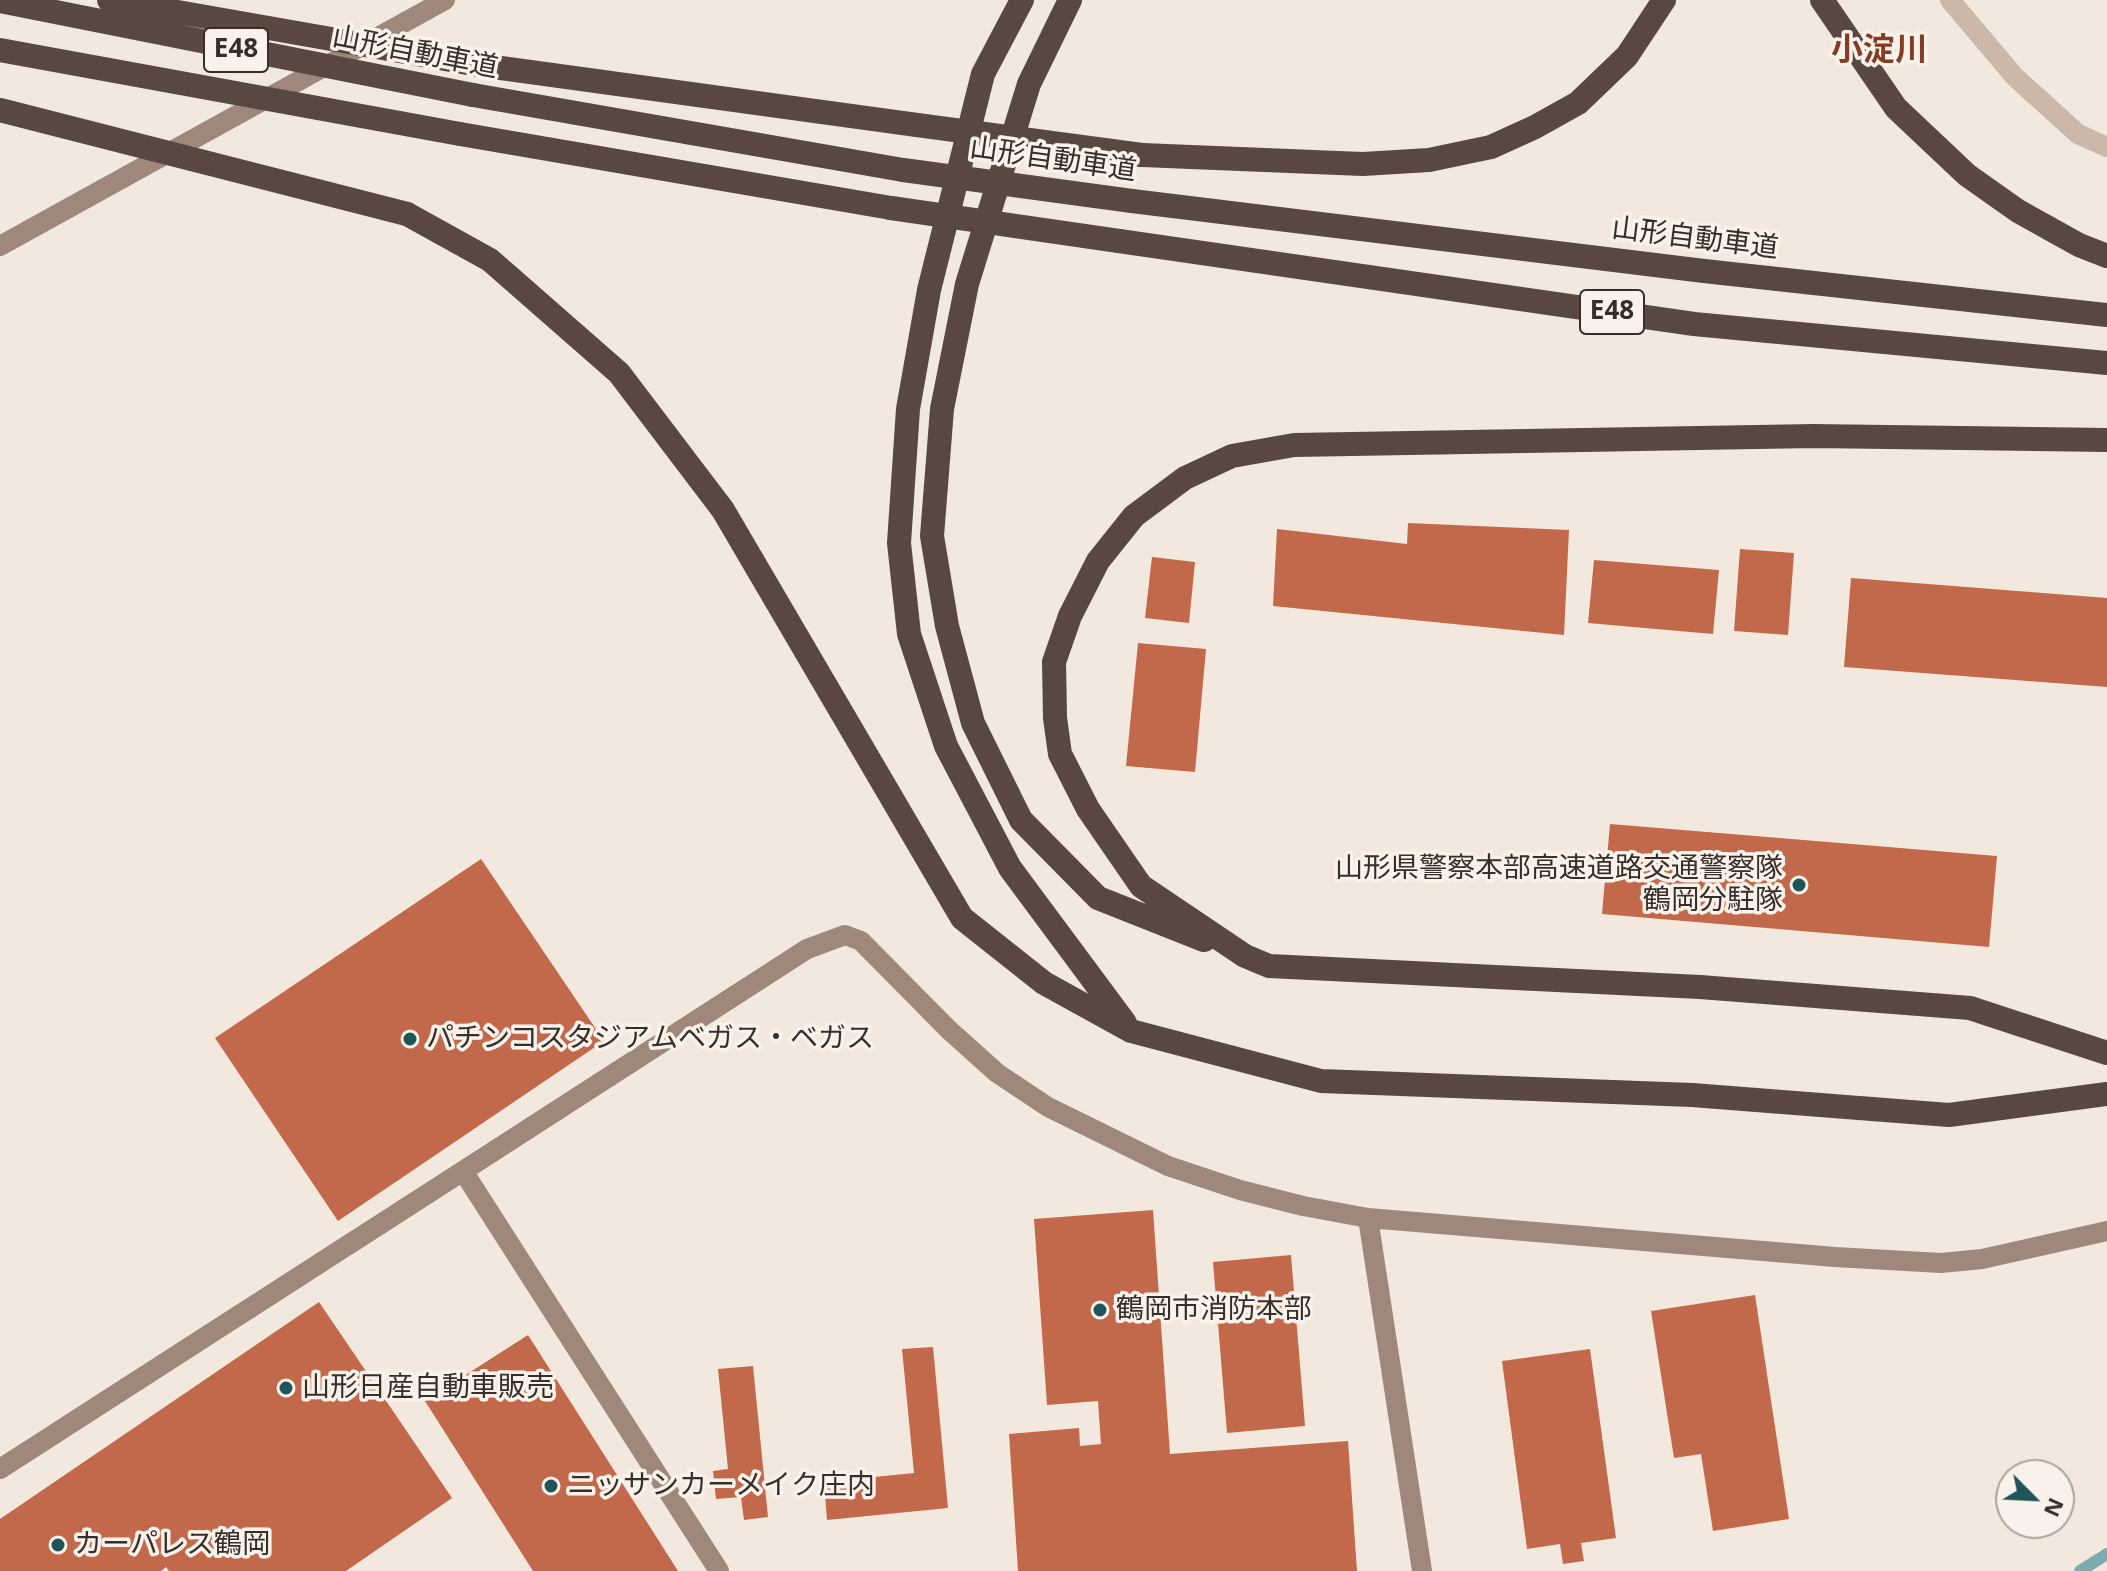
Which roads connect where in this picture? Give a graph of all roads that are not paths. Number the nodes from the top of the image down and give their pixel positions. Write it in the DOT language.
graph roads {
  1 [pos="109,0"];
  2 [pos="445,0"];
  3 [pos="1022,0"];
  4 [pos="1070,0"];
  5 [pos="1664,0"];
  6 [pos="1822,0"];
  7 [pos="1950,0"];
  8 [pos="0,1"];
  9 [pos="0,50"];
  10 [pos="0,110"];
  11 [pos="2107,147"];
  12 [pos="0,246"];
  13 [pos="2107,256"];
  14 [pos="2107,315"];
  15 [pos="2107,363"];
  16 [pos="2107,440"];
  17 [pos="1245,956"];
  18 [pos="1131,1031"];
  19 [pos="2107,1053"];
  20 [pos="2107,1094"];
  21 [pos="463,1171"];
  22 [pos="1368,1218"];
  23 [pos="2107,1231"];
  24 [pos="0,1469"];
  25 [pos="719,1571"];
  26 [pos="1422,1571"];
  1 -- 5 [label="highway, bridge"];
  2 -- 12 [label="street"];
  3 -- 18 [label="highway"];
  4 -- 17 [label="highway"];
  6 -- 13 [label="highway"];
  7 -- 11 [label="street"];
  8 -- 14 [label="highway, 山形自動車道 / E48, bridge"];
  9 -- 15 [label="highway, E48, bridge"];
  10 -- 18 [label="highway, bridge"];
  16 -- 17 [label="highway"];
  17 -- 19 [label="highway"];
  18 -- 20 [label="highway"];
  21 -- 22 [label="street"];
  21 -- 24 [label="street"];
  21 -- 25 [label="street"];
  22 -- 23 [label="street"];
  22 -- 26 [label="street"];
}
